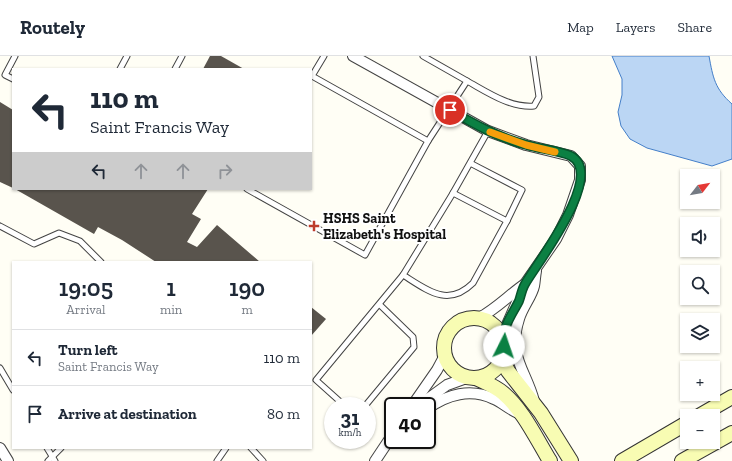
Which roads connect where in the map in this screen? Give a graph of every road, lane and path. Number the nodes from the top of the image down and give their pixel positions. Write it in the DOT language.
graph roads {
  1 [pos="15,56"];
  2 [pos="127,56"];
  3 [pos="182,56"];
  4 [pos="324,56"];
  5 [pos="353,56"];
  6 [pos="423,56"];
  7 [pos="533,56"];
  8 [pos="121,68"];
  9 [pos="176,68"];
  10 [pos="312,77"];
  11 [pos="12,78"];
  12 [pos="467,81"];
  13 [pos="450,110"];
  14 [pos="488,131"];
  15 [pos="428,141"];
  16 [pos="470,162"];
  17 [pos="250,190"];
  18 [pos="453,193"];
  19 [pos="507,221"];
  20 [pos="0,226"];
  21 [pos="99,261"];
  22 [pos="536,269"];
  23 [pos="403,275"];
  24 [pos="525,284"];
  25 [pos="380,305"];
  26 [pos="479,318"];
  27 [pos="503,339"];
  28 [pos="445,355"];
  29 [pos="502,359"];
  30 [pos="0,368"];
  31 [pos="472,378"];
  32 [pos="12,388"];
  33 [pos="335,397"];
  34 [pos="372,397"];
  35 [pos="418,397"];
  36 [pos="430,397"];
  37 [pos="732,397"];
  38 [pos="534,403"];
  39 [pos="436,404"];
  40 [pos="711,409"];
  41 [pos="522,415"];
  42 [pos="680,427"];
  43 [pos="732,433"];
  44 [pos="0,448"];
  45 [pos="384,448"];
  46 [pos="48,449"];
  47 [pos="60,449"];
  48 [pos="225,449"];
  49 [pos="252,449"];
  50 [pos="54,459"];
  51 [pos="8,461"];
  52 [pos="48,461"];
  53 [pos="217,461"];
  54 [pos="263,461"];
  55 [pos="376,461"];
  56 [pos="550,461"];
  57 [pos="571,461"];
  58 [pos="622,461"];
  59 [pos="682,461"];
  1 -- 11 [label="lane"];
  2 -- 8 [label="lane"];
  3 -- 9 [label="lane"];
  4 -- 10 [label="lane"];
  5 -- 13 [label="street"];
  6 -- 12 [label="lane"];
  7 -- 12 [label="lane"];
  10 -- 15 [label="lane"];
  12 -- 13 [label="lane"];
  13 -- 14 [label="street"];
  13 -- 15 [label="lane"];
  14 -- 16 [label="lane"];
  14 -- 22 [label="street"];
  15 -- 17 [label="lane"];
  16 -- 18 [label="lane"];
  16 -- 19 [label="lane"];
  18 -- 19 [label="lane"];
  18 -- 23 [label="lane"];
  19 -- 23 [label="lane"];
  20 -- 21 [label="lane"];
  22 -- 24 [label="street"];
  22 -- 38 [label="street"];
  23 -- 25 [label="lane"];
  24 -- 26 [label="street"];
  24 -- 27 [label="street"];
  25 -- 33 [label="lane"];
  25 -- 34 [label="lane"];
  26 -- 27 [label="street"];
  26 -- 28 [label="street"];
  27 -- 29 [label="street"];
  28 -- 31 [label="street"];
  28 -- 35 [label="street"];
  29 -- 31 [label="street"];
  29 -- 38 [label="street"];
  30 -- 32 [label="lane"];
  31 -- 36 [label="street"];
  31 -- 41 [label="street"];
  37 -- 40 [label="street"];
  38 -- 57 [label="street"];
  39 -- 41 [label="street"];
  41 -- 56 [label="street"];
  42 -- 58 [label="street"];
  43 -- 59 [label="street"];
  44 -- 51 [label="street"];
  45 -- 55 [label="street"];
  46 -- 50 [label="lane"];
  47 -- 50 [label="lane"];
  48 -- 53 [label="lane"];
  49 -- 54 [label="lane"];
  50 -- 52 [label="lane"];
}
